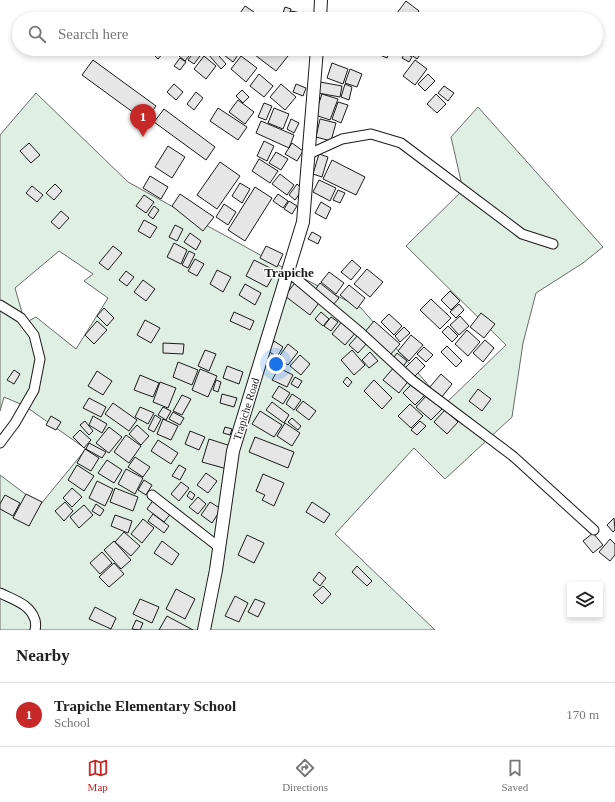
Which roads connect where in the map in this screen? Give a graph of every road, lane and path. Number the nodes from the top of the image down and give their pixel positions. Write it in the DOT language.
graph roads {
  1 [pos="321,0"];
  2 [pos="320,12"];
  3 [pos="317,56"];
  4 [pos="309,154"];
  5 [pos="553,244"];
  6 [pos="288,271"];
  7 [pos="0,305"];
  8 [pos="0,443"];
  9 [pos="152,495"];
  10 [pos="594,530"];
  11 [pos="220,548"];
  12 [pos="0,593"];
  13 [pos="35,630"];
  14 [pos="204,630"];
  1 -- 2 [label="street"];
  3 -- 4 [label="street, Trapiche Road"];
  4 -- 5 [label="street"];
  4 -- 6 [label="street, Trapiche Road"];
  6 -- 10 [label="street"];
  6 -- 11 [label="street, Trapiche Road"];
  7 -- 8 [label="street"];
  9 -- 11 [label="street"];
  11 -- 14 [label="street, Trapiche Road"];
  12 -- 13 [label="street"];
}
